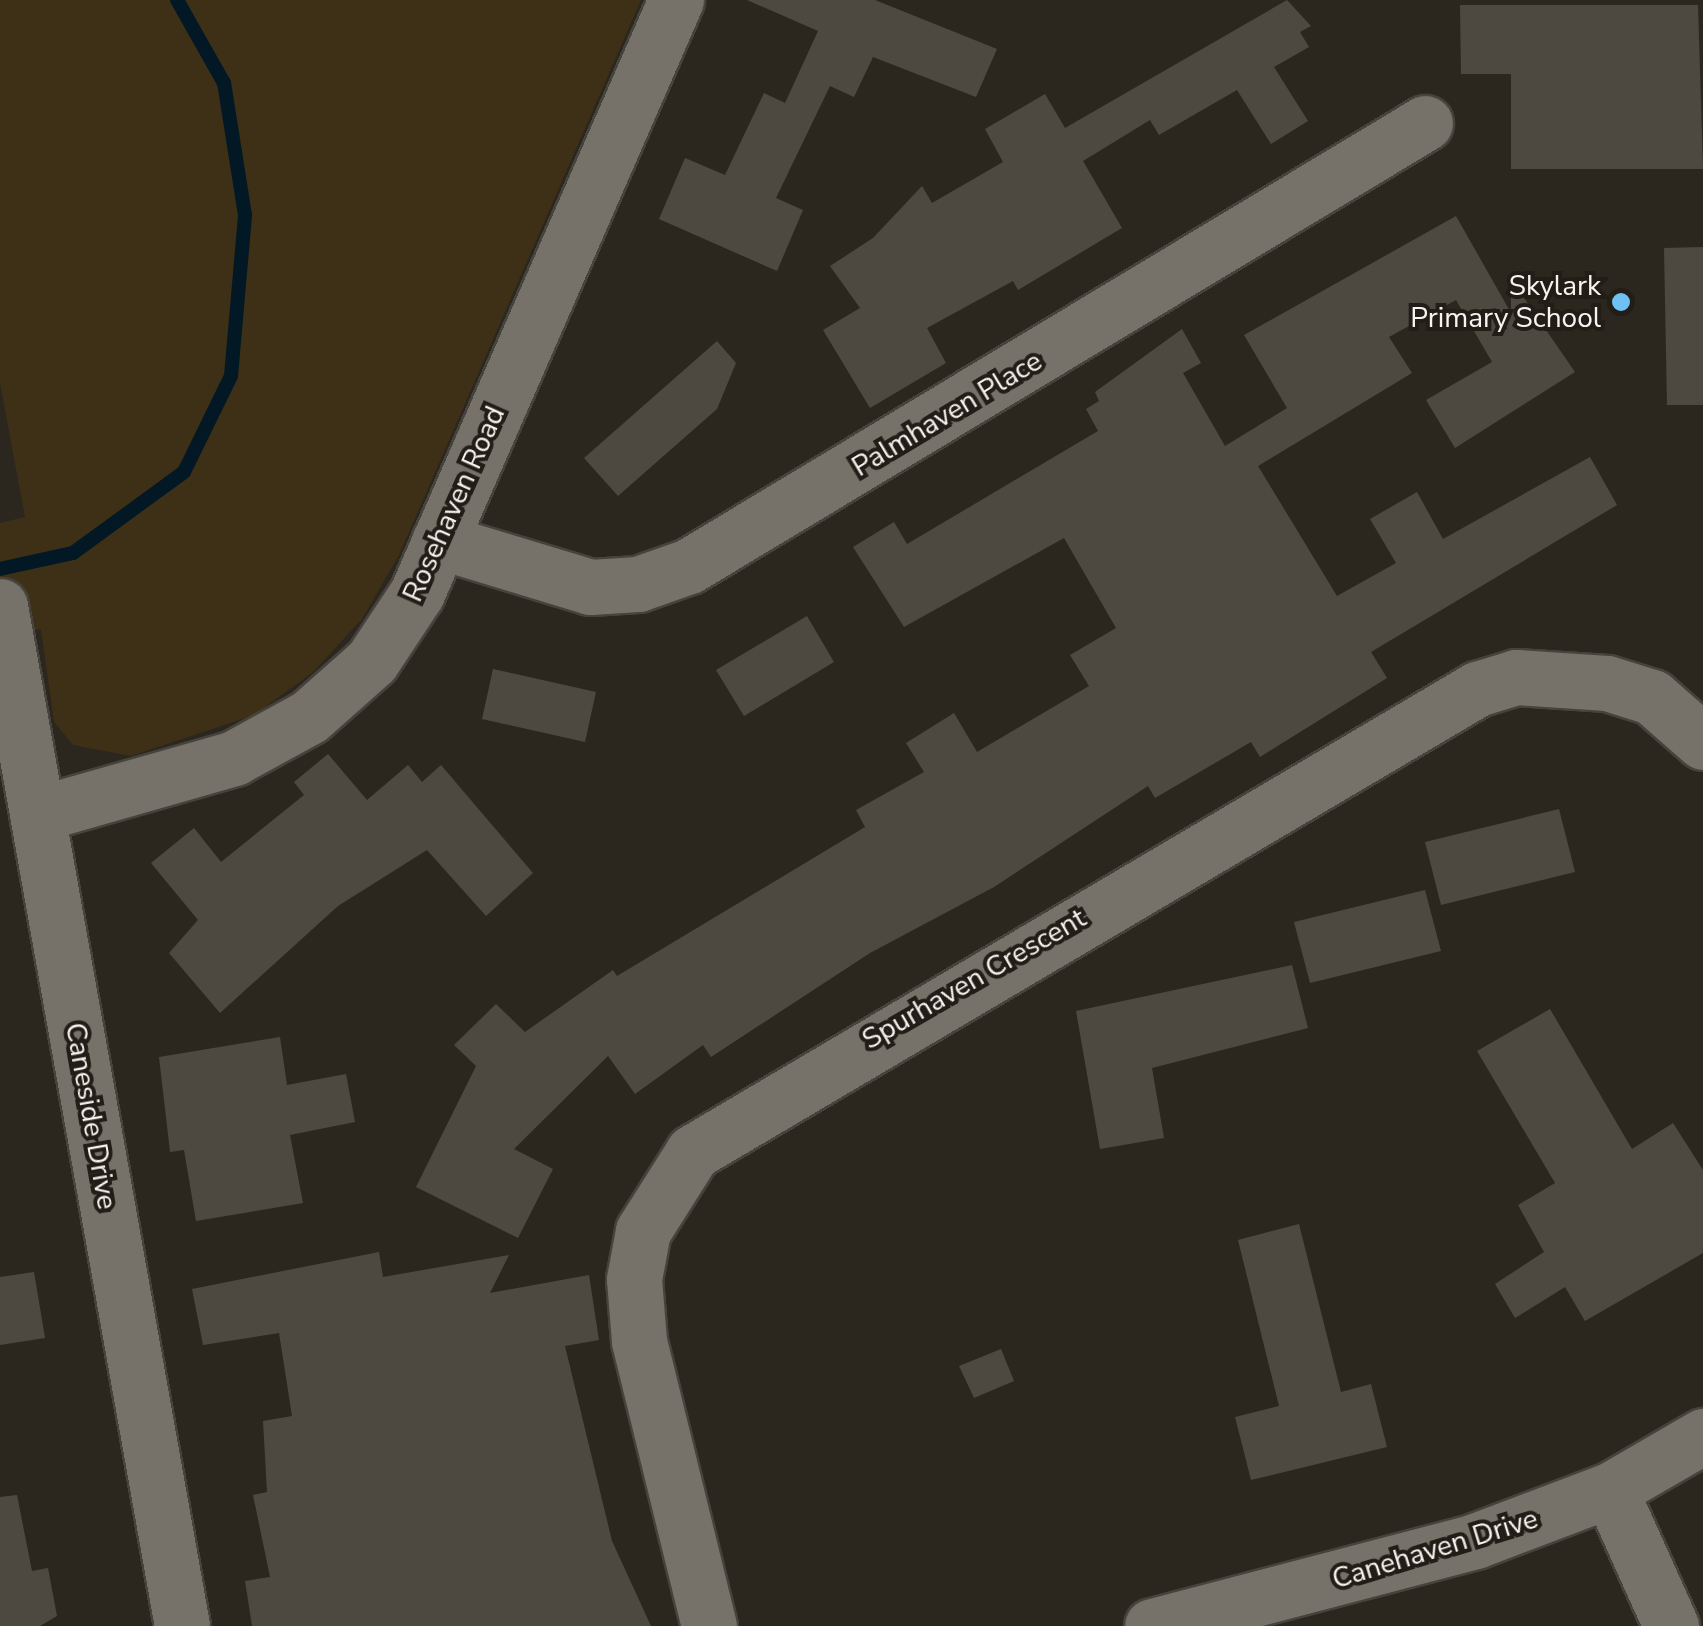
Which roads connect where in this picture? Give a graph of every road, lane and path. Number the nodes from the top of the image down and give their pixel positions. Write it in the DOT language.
graph roads {
  1 [pos="676,0"];
  2 [pos="1426,123"];
  3 [pos="439,541"];
  4 [pos="2,616"];
  5 [pos="1703,742"];
  6 [pos="38,814"];
  7 [pos="1703,1436"];
  8 [pos="1610,1490"];
  9 [pos="182,1626"];
  10 [pos="709,1626"];
  11 [pos="1152,1626"];
  12 [pos="1671,1626"];
  1 -- 3 [label="street, Rosehaven Road"];
  2 -- 3 [label="street, Palmhaven Place"];
  3 -- 6 [label="street, Rosehaven Road"];
  4 -- 6 [label="street, Caneside Drive"];
  5 -- 10 [label="street, Spurhaven Crescent"];
  6 -- 9 [label="street, Caneside Drive"];
  7 -- 8 [label="street, Canehaven Drive"];
  8 -- 11 [label="street, Canehaven Drive"];
  8 -- 12 [label="street"];
}
